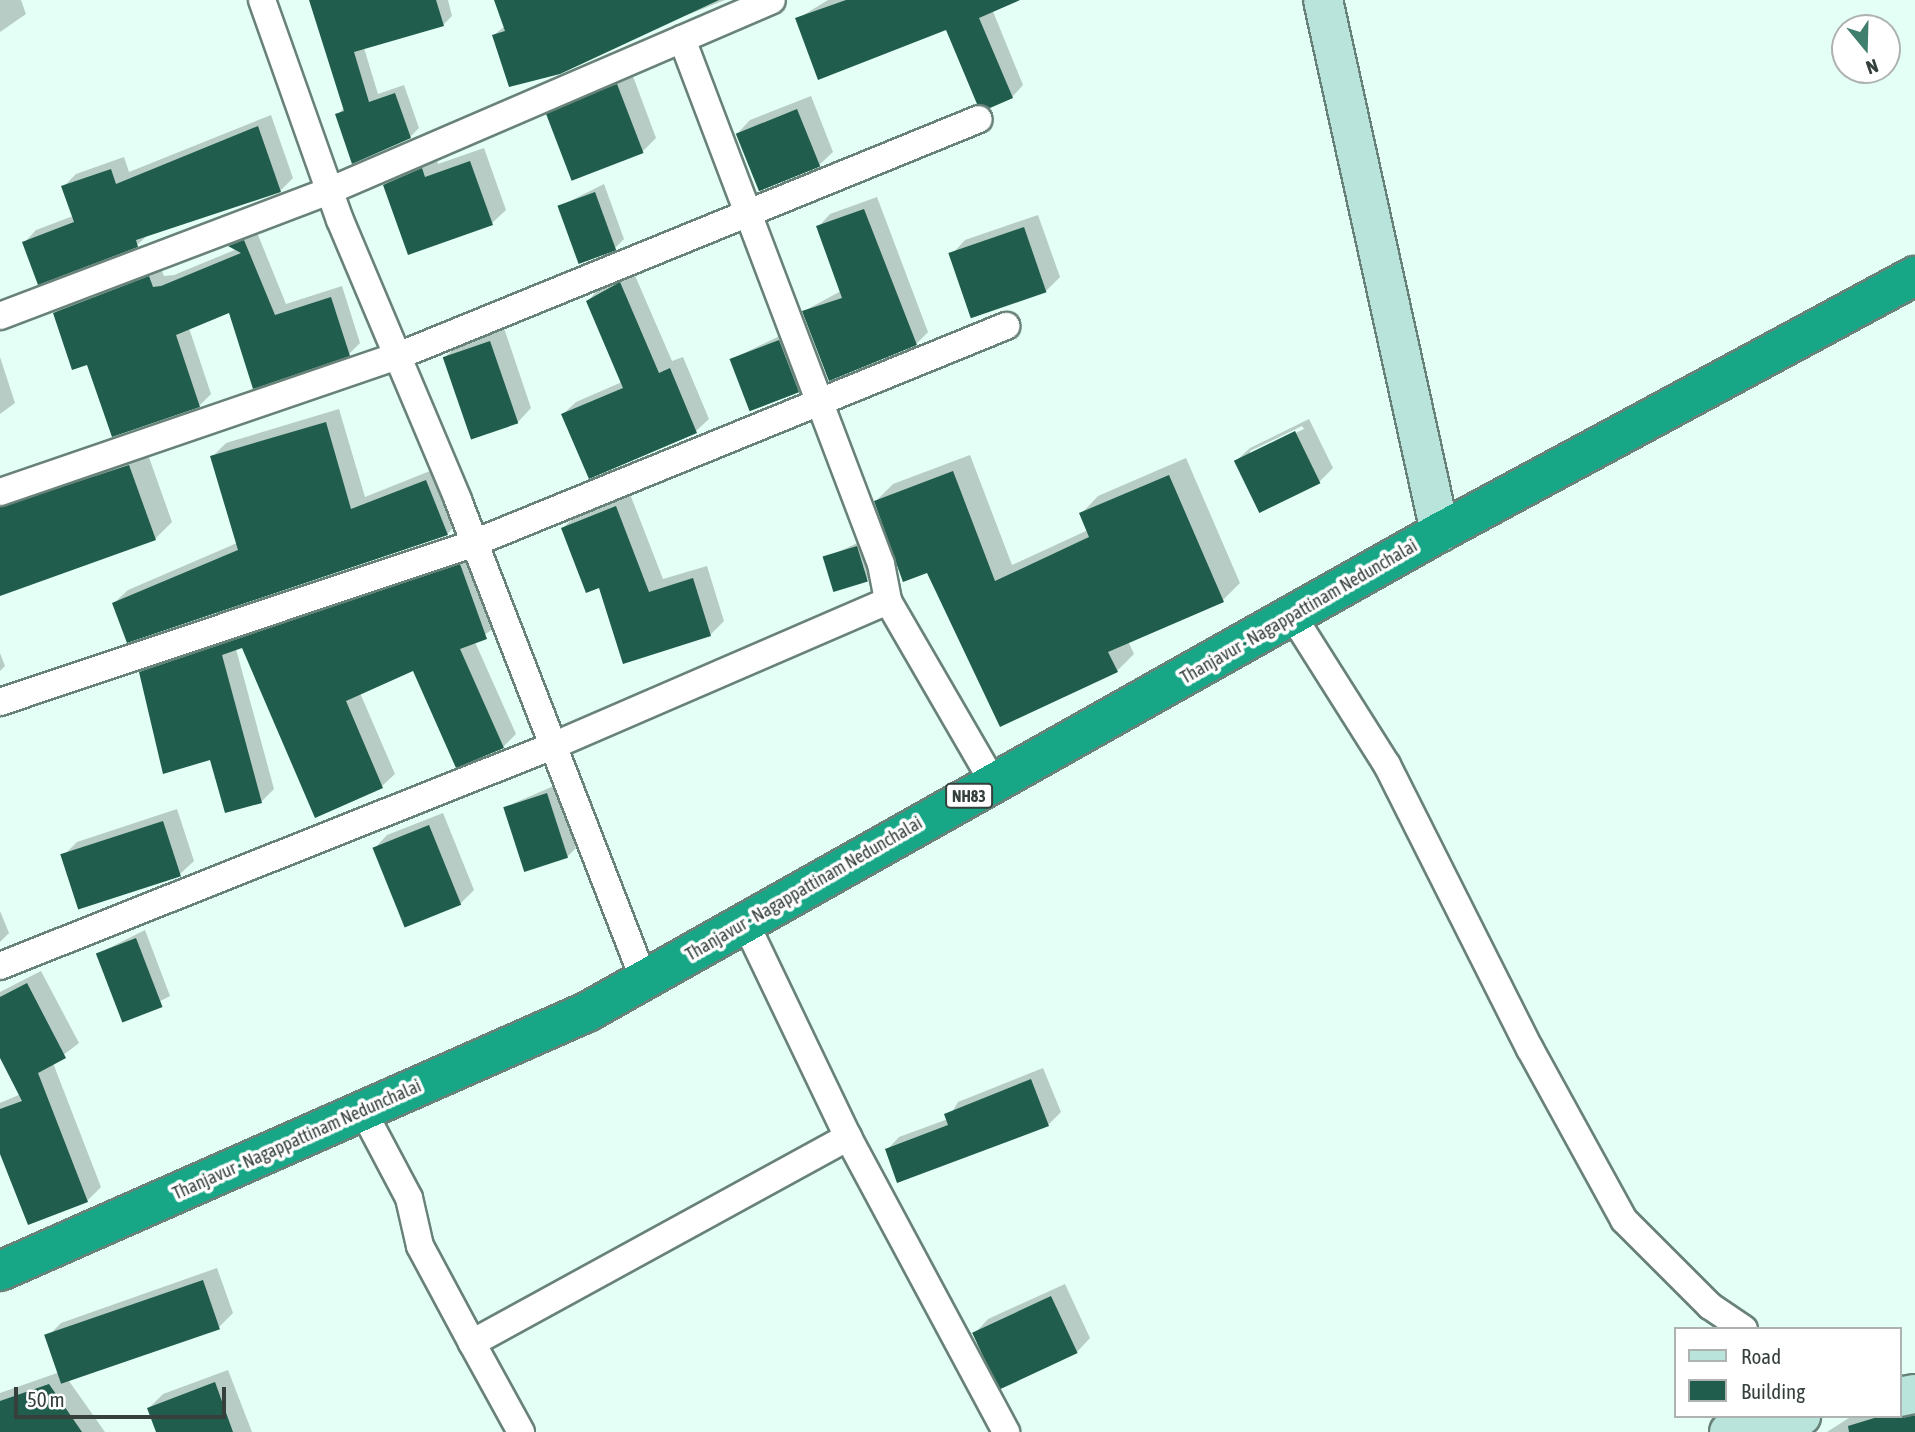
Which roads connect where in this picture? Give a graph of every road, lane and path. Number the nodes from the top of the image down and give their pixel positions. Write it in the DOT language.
graph roads {
  1 [pos="262,0"];
  2 [pos="772,0"];
  3 [pos="1323,0"];
  4 [pos="682,39"];
  5 [pos="979,119"];
  6 [pos="329,191"];
  7 [pos="745,213"];
  8 [pos="1915,276"];
  9 [pos="0,316"];
  10 [pos="1006,326"];
  11 [pos="398,356"];
  12 [pos="817,399"];
  13 [pos="0,492"];
  14 [pos="1440,532"];
  15 [pos="474,543"];
  16 [pos="888,601"];
  17 [pos="1294,618"];
  18 [pos="0,702"];
  19 [pos="555,745"];
  20 [pos="993,782"];
  21 [pos="745,922"];
  22 [pos="0,966"];
  23 [pos="644,980"];
  24 [pos="363,1111"];
  25 [pos="848,1137"];
  26 [pos="0,1271"];
  27 [pos="1741,1327"];
  28 [pos="472,1343"];
  29 [pos="1792,1418"];
  30 [pos="521,1432"];
  31 [pos="1006,1432"];
  32 [pos="1729,1432"];
  1 -- 6 [label="street"];
  2 -- 4 [label="street"];
  3 -- 14 [label="street"];
  4 -- 6 [label="street"];
  4 -- 7 [label="street"];
  5 -- 7 [label="street"];
  6 -- 9 [label="street"];
  6 -- 11 [label="street"];
  7 -- 11 [label="street"];
  7 -- 12 [label="street"];
  8 -- 14 [label="highway, Thanjavur - Nagappattinam Nedunchalai / NH83"];
  10 -- 12 [label="street"];
  11 -- 13 [label="street"];
  11 -- 15 [label="street"];
  12 -- 15 [label="street"];
  12 -- 16 [label="street"];
  14 -- 17 [label="highway, Thanjavur - Nagappattinam Nedunchalai / NH83"];
  15 -- 18 [label="street"];
  15 -- 19 [label="street"];
  16 -- 19 [label="street"];
  16 -- 20 [label="street"];
  17 -- 20 [label="highway, Thanjavur - Nagappattinam Nedunchalai / NH83"];
  17 -- 27 [label="street"];
  19 -- 22 [label="street"];
  19 -- 23 [label="street"];
  20 -- 21 [label="highway, Thanjavur - Nagappattinam Nedunchalai / NH83"];
  21 -- 23 [label="highway, Thanjavur - Nagappattinam Nedunchalai / NH83"];
  21 -- 25 [label="street"];
  23 -- 24 [label="highway, Thanjavur - Nagappattinam Nedunchalai / NH83"];
  24 -- 26 [label="highway, Thanjavur - Nagappattinam Nedunchalai / NH83"];
  24 -- 28 [label="street"];
  25 -- 28 [label="street"];
  25 -- 31 [label="street"];
  28 -- 30 [label="street"];
  29 -- 32 [label="street"];
}
